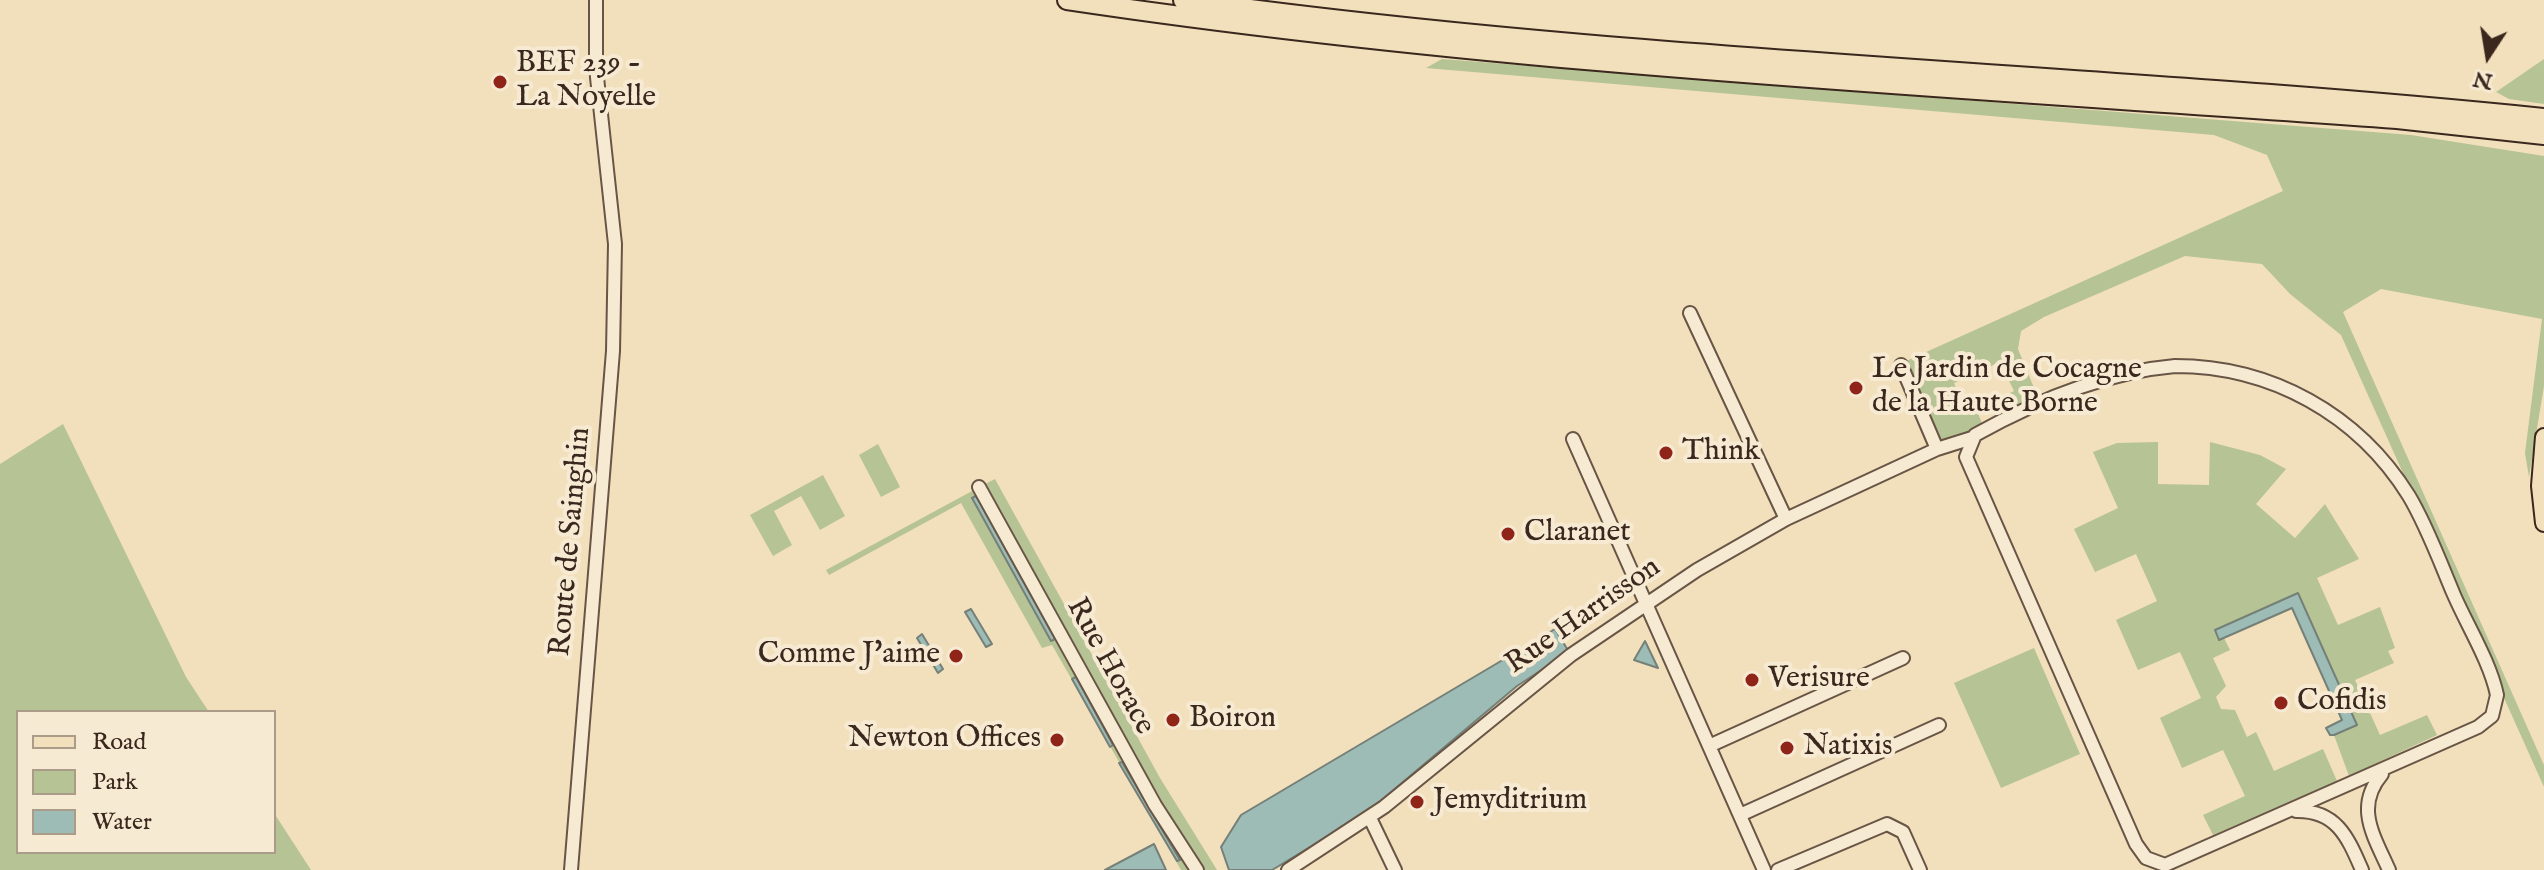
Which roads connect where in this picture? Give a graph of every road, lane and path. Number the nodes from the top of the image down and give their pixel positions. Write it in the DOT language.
graph roads {
  1 [pos="596,0"];
  2 [pos="1067,0"];
  3 [pos="1183,0"];
  4 [pos="2361,116"];
  5 [pos="2540,117"];
  6 [pos="2544,135"];
  7 [pos="2544,145"];
  8 [pos="1690,313"];
  9 [pos="1901,365"];
  10 [pos="2544,437"];
  11 [pos="1972,438"];
  12 [pos="1573,439"];
  13 [pos="1937,449"];
  14 [pos="979,487"];
  15 [pos="1786,519"];
  16 [pos="2544,523"];
  17 [pos="1646,604"];
  18 [pos="1903,658"];
  19 [pos="1939,725"];
  20 [pos="1709,746"];
  21 [pos="2384,772"];
  22 [pos="2285,814"];
  23 [pos="1740,815"];
  24 [pos="1370,818"];
  25 [pos="571,870"];
  26 [pos="1197,870"];
  27 [pos="1288,870"];
  28 [pos="1395,870"];
  29 [pos="1764,870"];
  30 [pos="1778,870"];
  31 [pos="1920,870"];
  32 [pos="2362,870"];
  33 [pos="2389,870"];
  1 -- 25 [label="street, Route de Sainghin"];
  2 -- 4 [label="highway"];
  3 -- 5 [label="highway"];
  4 -- 6 [label="highway"];
  4 -- 7 [label="highway"];
  8 -- 15 [label="street"];
  9 -- 13 [label="street"];
  10 -- 16 [label="main road"];
  11 -- 13 [label="street, Rue Harrisson"];
  11 -- 21 [label="street, Rue Harrisson"];
  11 -- 22 [label="street, Rue Harrisson"];
  12 -- 17 [label="street"];
  13 -- 15 [label="street, Rue Harrisson"];
  14 -- 26 [label="street, Rue Horace"];
  15 -- 17 [label="street, Rue Harrisson"];
  17 -- 20 [label="street"];
  17 -- 24 [label="street, Rue Harrisson"];
  18 -- 20 [label="street"];
  19 -- 23 [label="street"];
  20 -- 23 [label="street"];
  21 -- 22 [label="street, Rue Harrisson"];
  21 -- 33 [label="street"];
  22 -- 32 [label="street"];
  23 -- 29 [label="street"];
  24 -- 27 [label="street, Rue Harrisson"];
  24 -- 28 [label="street"];
  30 -- 31 [label="street"];
}
